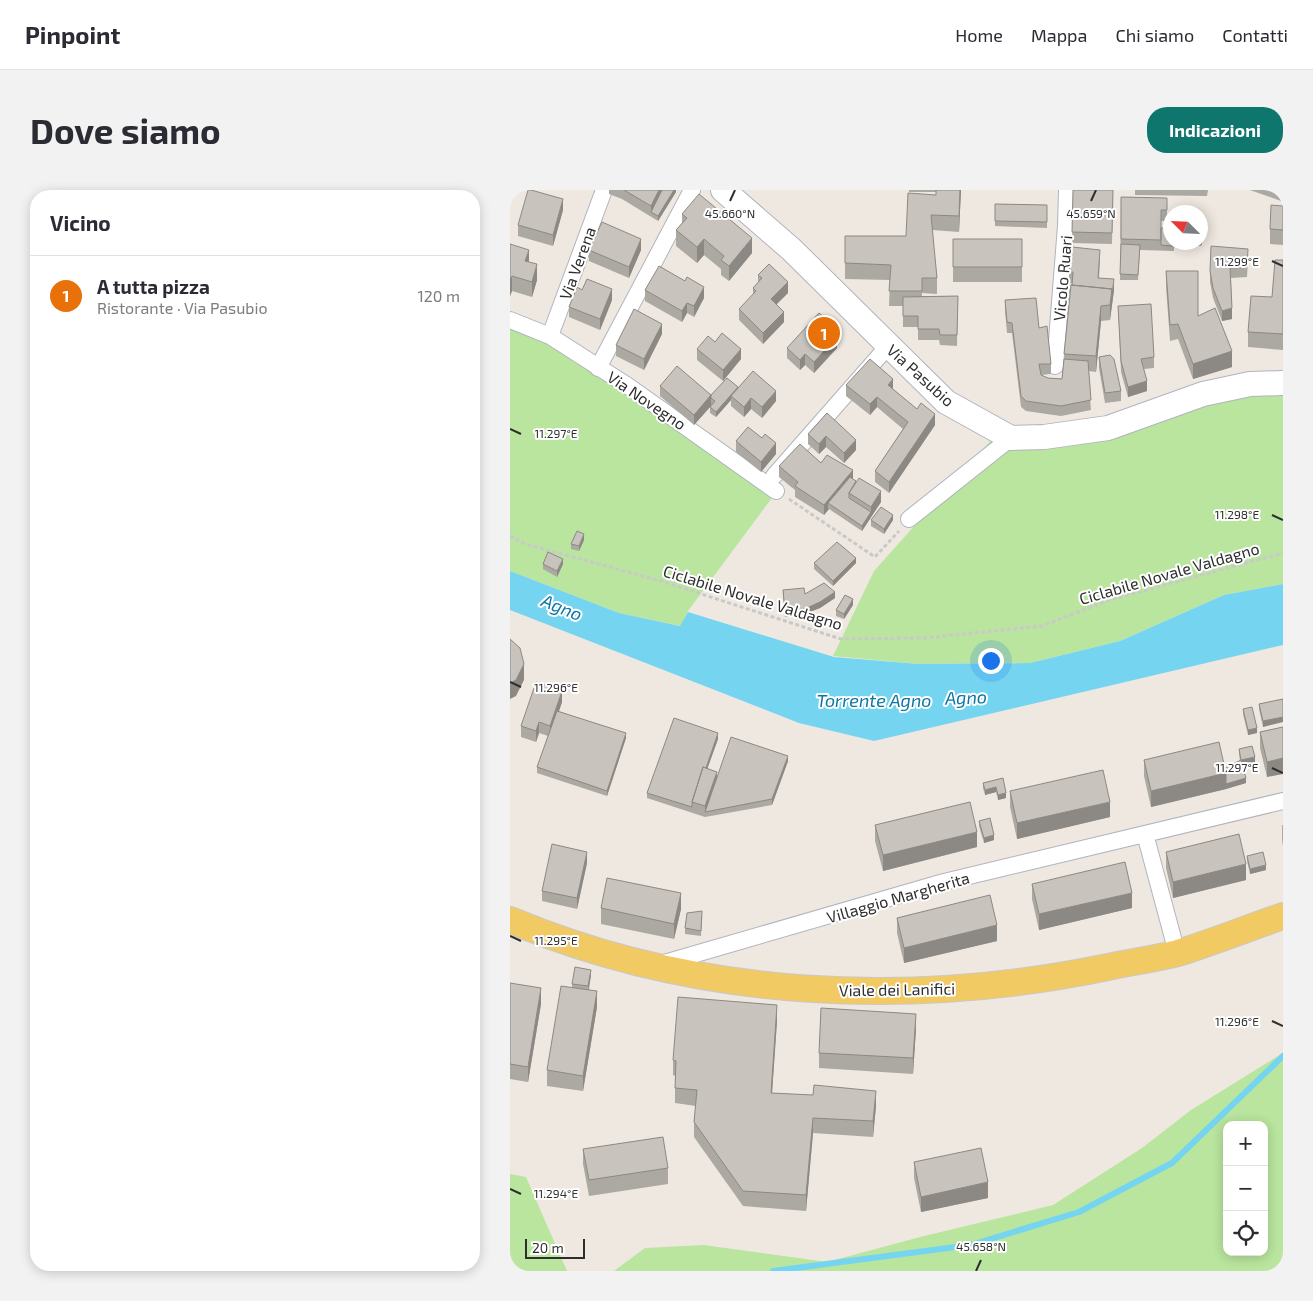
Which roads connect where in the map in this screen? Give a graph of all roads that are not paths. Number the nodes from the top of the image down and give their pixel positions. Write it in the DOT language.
graph roads {
  1 [pos="604,190"];
  2 [pos="692,190"];
  3 [pos="723,190"];
  4 [pos="1066,190"];
  5 [pos="510,320"];
  6 [pos="550,336"];
  7 [pos="888,345"];
  8 [pos="1055,366"];
  9 [pos="598,368"];
  10 [pos="1283,383"];
  11 [pos="1011,438"];
  12 [pos="909,519"];
  13 [pos="1283,802"];
  14 [pos="1144,834"];
  15 [pos="1283,916"];
  16 [pos="510,920"];
  17 [pos="1177,953"];
  18 [pos="653,967"];
  1 -- 6 [label="street, Via Verena"];
  2 -- 9 [label="street"];
  3 -- 7 [label="main road, Via Pasubio"];
  4 -- 8 [label="street, Vicolo Ruari"];
  5 -- 6 [label="street, Via Novegno"];
  6 -- 9 [label="street, Via Novegno"];
  7 -- 9 [label="street, Via Novegno"];
  7 -- 11 [label="main road, Via Pasubio"];
  10 -- 11 [label="main road, Via Pasubio"];
  11 -- 12 [label="street"];
  13 -- 14 [label="street, Villaggio Margherita"];
  14 -- 17 [label="street"];
  14 -- 18 [label="street, Villaggio Margherita"];
  15 -- 17 [label="main road, Viale dei Lanifici"];
  16 -- 18 [label="main road, Viale dei Lanifici"];
  17 -- 18 [label="main road, Viale dei Lanifici"];
}
